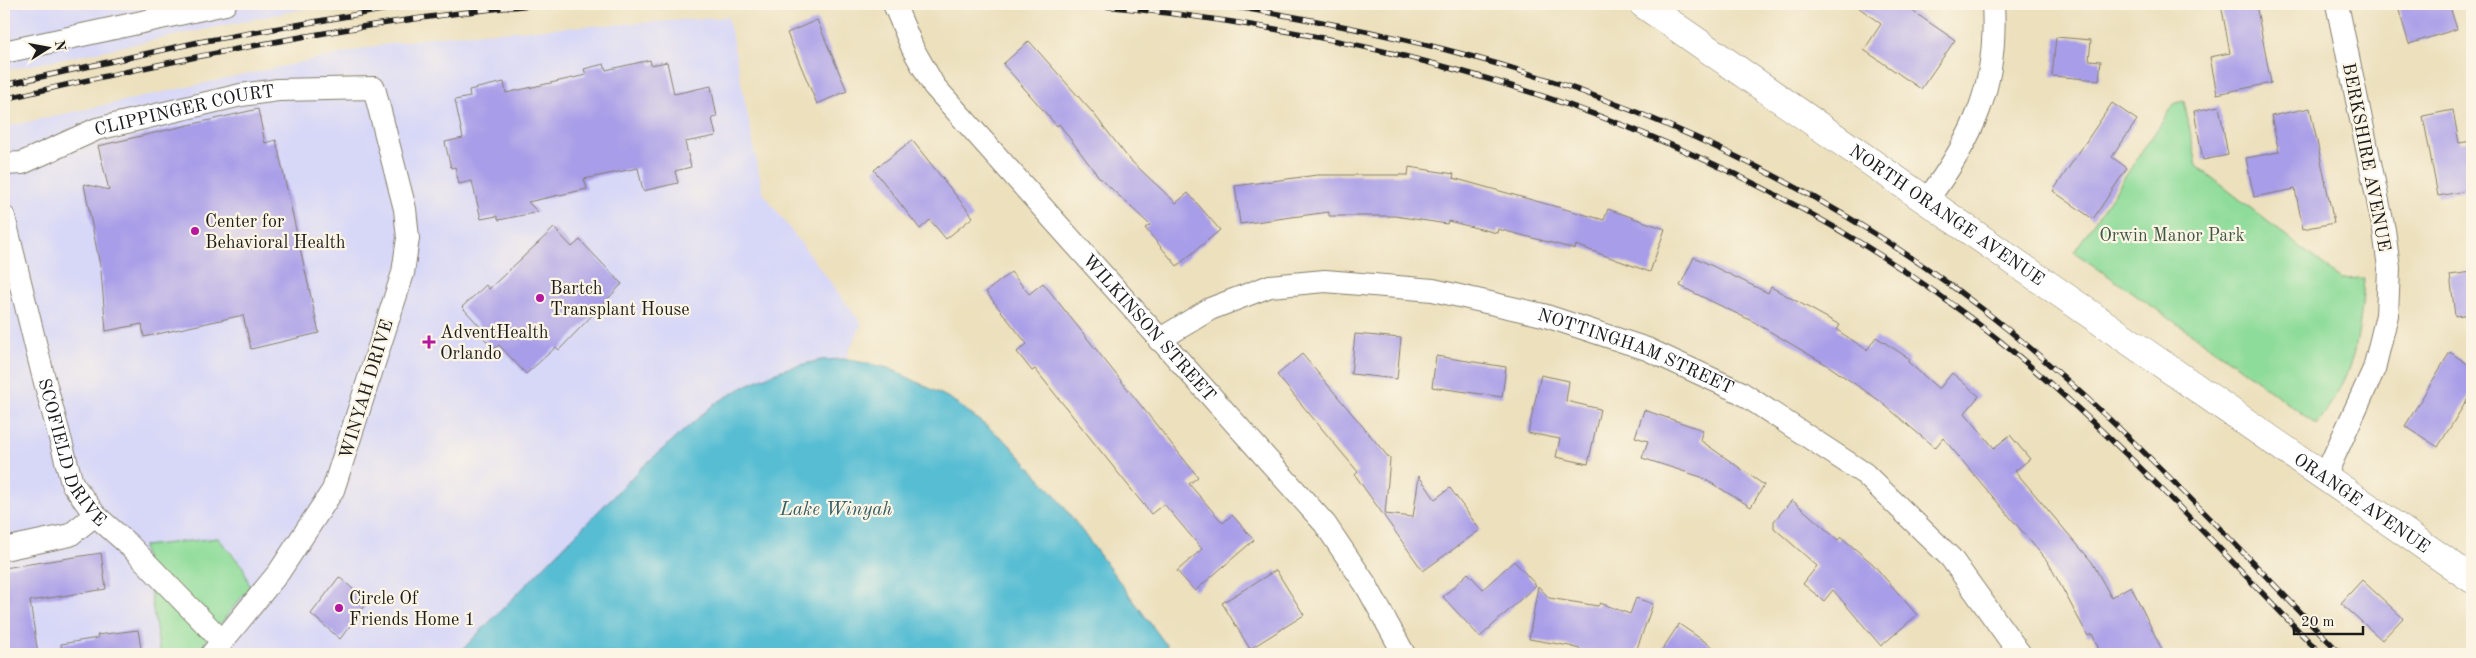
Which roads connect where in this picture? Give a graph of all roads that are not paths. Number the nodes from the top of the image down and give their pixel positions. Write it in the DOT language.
graph roads {
  1 [pos="225,4"];
  2 [pos="894,4"];
  3 [pos="1643,4"];
  4 [pos="1993,4"];
  5 [pos="2337,4"];
  6 [pos="4,52"];
  7 [pos="374,88"];
  8 [pos="4,164"];
  9 [pos="1927,200"];
  10 [pos="4,217"];
  11 [pos="1159,340"];
  12 [pos="2250,427"];
  13 [pos="2324,478"];
  14 [pos="94,514"];
  15 [pos="4,548"];
  16 [pos="2472,579"];
  17 [pos="217,648"];
  18 [pos="1404,654"];
  19 [pos="2020,654"];
  1 -- 6 [label="street"];
  2 -- 11 [label="street, WILKINSON STREET"];
  3 -- 9 [label="main road, NORTH ORANGE AVENUE"];
  4 -- 9 [label="street"];
  5 -- 13 [label="street, BERKSHIRE AVENUE"];
  7 -- 8 [label="street, CLIPPINGER COURT"];
  7 -- 17 [label="street, WINYAH DRIVE"];
  9 -- 12 [label="main road, NORTH ORANGE AVENUE"];
  10 -- 14 [label="street, SCOFIELD DRIVE"];
  11 -- 18 [label="street, WILKINSON STREET"];
  11 -- 19 [label="street, NOTTINGHAM STREET"];
  12 -- 13 [label="main road, ORANGE AVENUE"];
  13 -- 16 [label="main road, ORANGE AVENUE"];
  14 -- 15 [label="street"];
  14 -- 17 [label="street, SCOFIELD DRIVE"];
}
